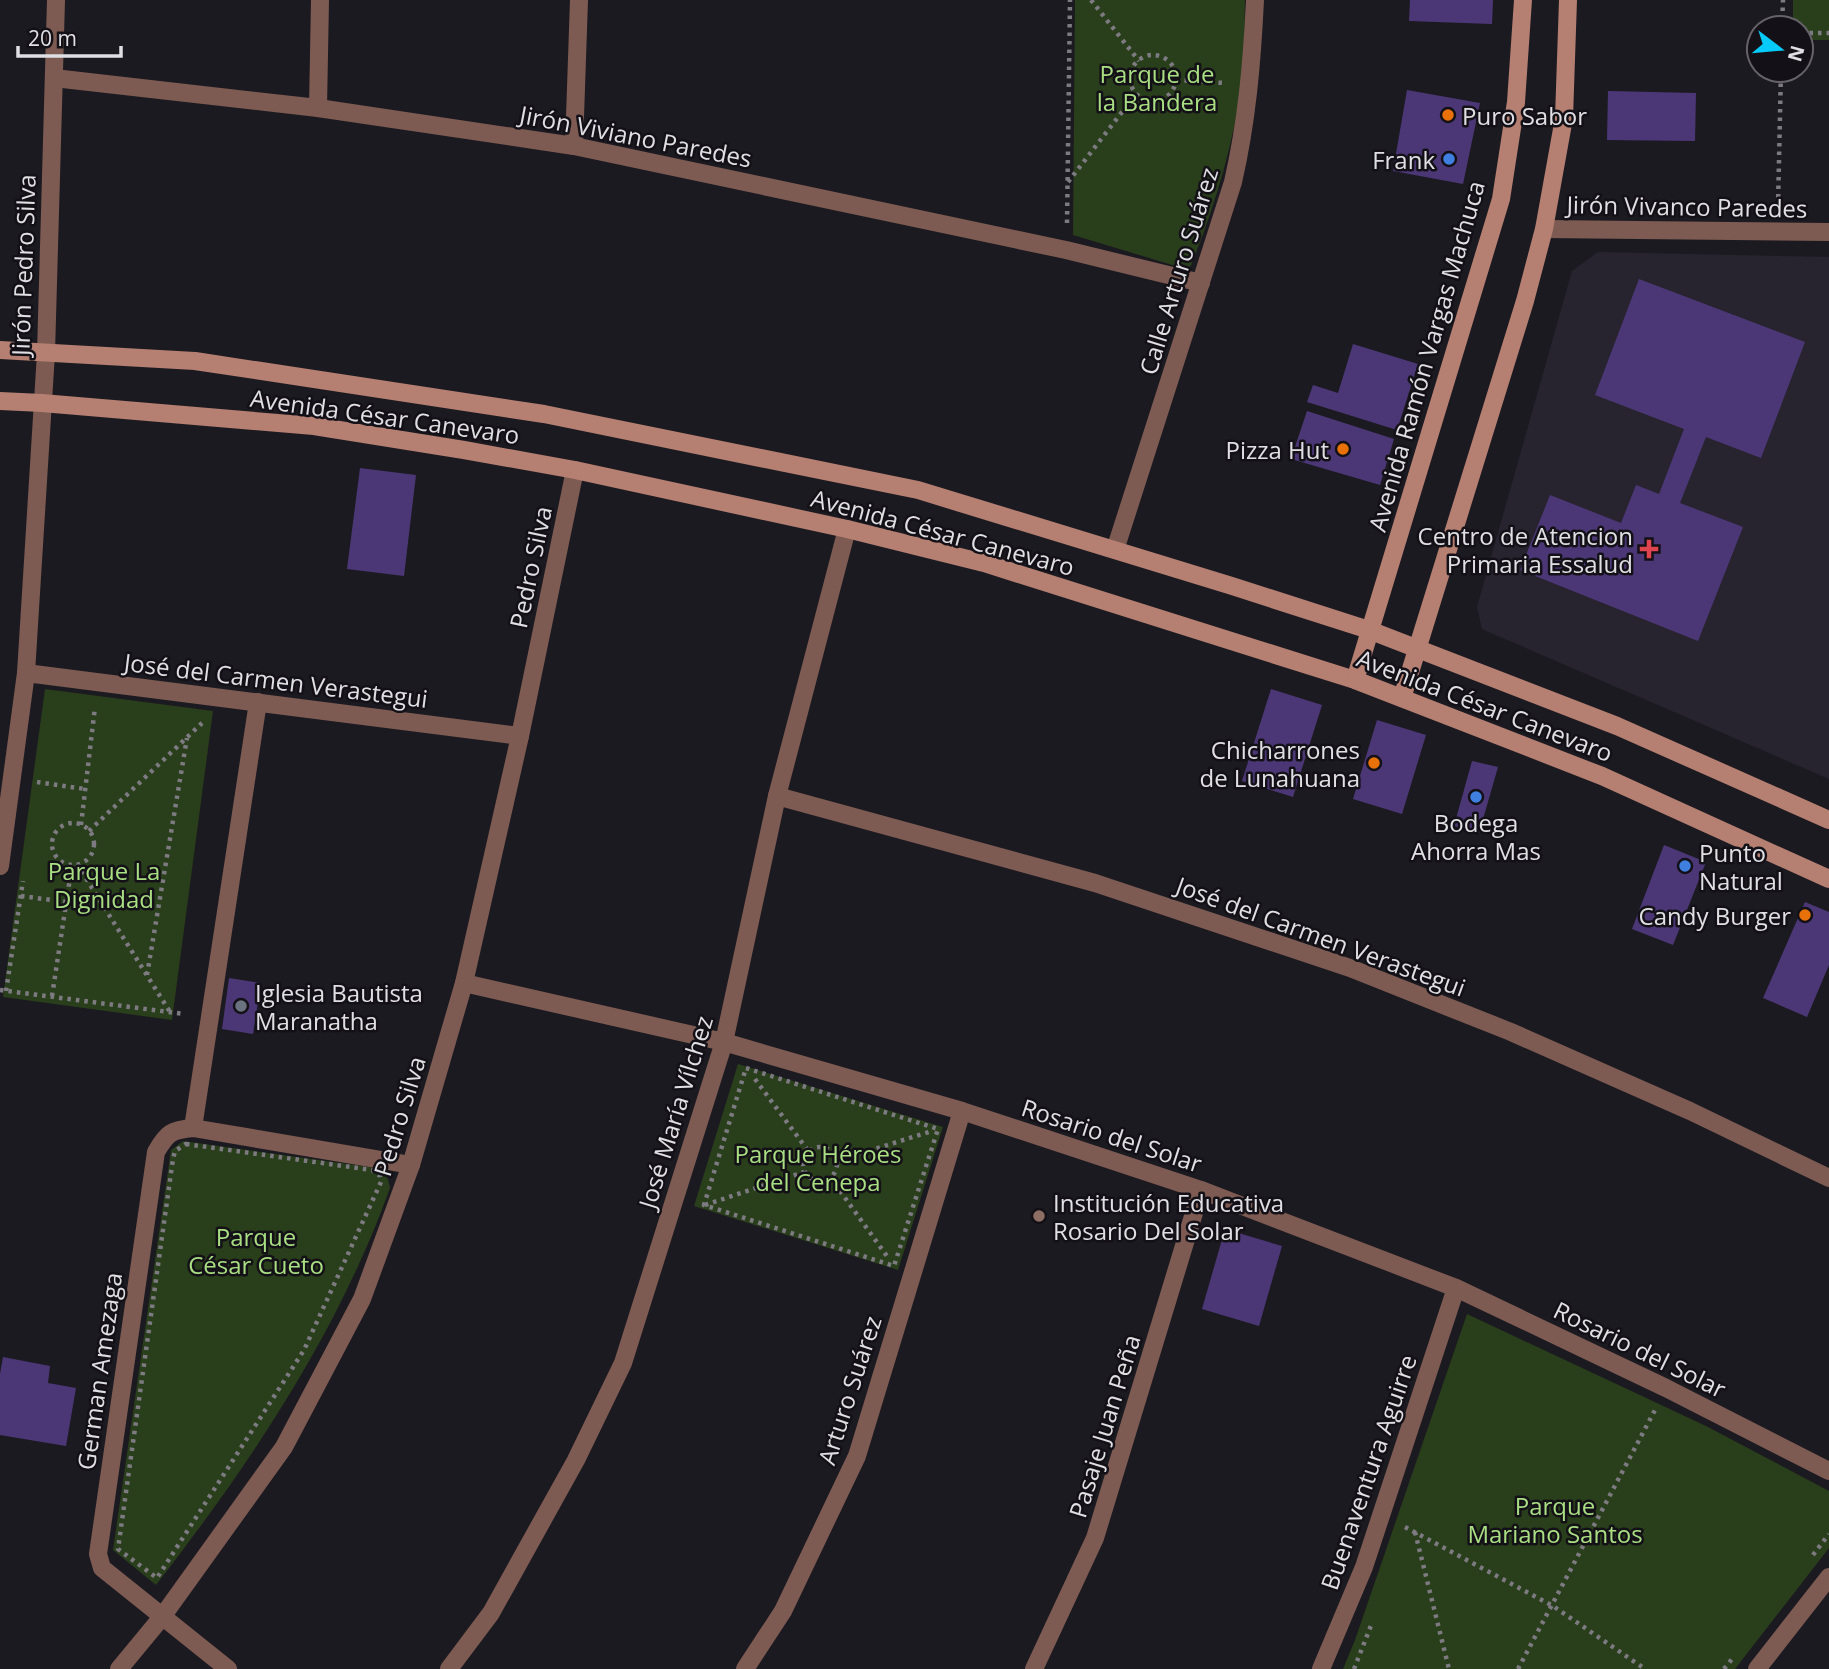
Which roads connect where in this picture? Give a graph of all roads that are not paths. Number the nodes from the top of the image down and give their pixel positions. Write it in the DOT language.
graph roads {
  1 [pos="56,0"];
  2 [pos="320,0"];
  3 [pos="579,0"];
  4 [pos="1255,0"];
  5 [pos="1523,0"];
  6 [pos="1568,0"];
  7 [pos="54,78"];
  8 [pos="318,108"];
  9 [pos="574,146"];
  10 [pos="1544,229"];
  11 [pos="1829,232"];
  12 [pos="1201,284"];
  13 [pos="0,350"];
  14 [pos="46,353"];
  15 [pos="0,401"];
  16 [pos="42,403"];
  17 [pos="575,470"];
  18 [pos="847,529"];
  19 [pos="1115,550"];
  20 [pos="1370,630"];
  21 [pos="1417,649"];
  22 [pos="26,673"];
  23 [pos="1355,680"];
  24 [pos="1402,698"];
  25 [pos="258,702"];
  26 [pos="520,736"];
  27 [pos="777,796"];
  28 [pos="1829,820"];
  29 [pos="0,866"];
  30 [pos="1829,879"];
  31 [pos="464,983"];
  32 [pos="724,1041"];
  33 [pos="962,1111"];
  34 [pos="193,1128"];
  35 [pos="411,1165"];
  36 [pos="1829,1178"];
  37 [pos="1201,1190"];
  38 [pos="1455,1288"];
  39 [pos="1829,1471"];
  40 [pos="1829,1577"];
  41 [pos="162,1617"];
  42 [pos="120,1669"];
  43 [pos="228,1669"];
  44 [pos="449,1669"];
  45 [pos="745,1669"];
  46 [pos="1034,1669"];
  47 [pos="1321,1669"];
  48 [pos="1757,1669"];
  1 -- 7 [label="street, Jirón Pedro Silva"];
  2 -- 8 [label="street"];
  3 -- 9 [label="street"];
  4 -- 12 [label="street, Calle Arturo Suárez"];
  5 -- 20 [label="main road, Avenida Ramón Vargas Machuca"];
  6 -- 10 [label="main road"];
  7 -- 8 [label="street, Jirón Viviano Paredes"];
  7 -- 14 [label="street, Jirón Pedro Silva"];
  8 -- 9 [label="street, Jirón Viviano Paredes"];
  9 -- 12 [label="street, Jirón Viviano Paredes"];
  10 -- 11 [label="street, Jirón Vivanco Paredes"];
  10 -- 21 [label="main road"];
  12 -- 19 [label="street, Calle Arturo Suárez"];
  13 -- 14 [label="main road, Avenida César Canevaro"];
  14 -- 16 [label="street, Jirón Pedro Silva"];
  14 -- 19 [label="main road, Avenida César Canevaro"];
  15 -- 16 [label="main road, Avenida César Canevaro"];
  16 -- 17 [label="main road, Avenida César Canevaro"];
  16 -- 22 [label="street, Jirón Pedro Silva"];
  17 -- 18 [label="main road, Avenida César Canevaro"];
  17 -- 26 [label="street, Pedro Silva"];
  18 -- 23 [label="main road, Avenida César Canevaro"];
  18 -- 27 [label="street, José María Vílchez"];
  19 -- 20 [label="main road, Avenida César Canevaro"];
  20 -- 21 [label="main road, Avenida César Canevaro"];
  20 -- 23 [label="main road, Avenida Ramón Vargas Machuca"];
  21 -- 24 [label="main road"];
  21 -- 28 [label="main road, Avenida César Canevaro"];
  22 -- 25 [label="street, José del Carmen Verastegui"];
  22 -- 29 [label="street, Jirón Pedro Silva"];
  23 -- 24 [label="main road, Avenida César Canevaro"];
  24 -- 30 [label="main road, Avenida César Canevaro"];
  25 -- 26 [label="street, José del Carmen Verastegui"];
  25 -- 34 [label="street"];
  26 -- 31 [label="street, Pedro Silva"];
  27 -- 32 [label="street, José María Vílchez"];
  27 -- 36 [label="street, José del Carmen Verastegui"];
  31 -- 32 [label="street, Rosario del Solar"];
  31 -- 35 [label="street, Pedro Silva"];
  32 -- 33 [label="street, Rosario del Solar"];
  32 -- 44 [label="street, José María Vílchez"];
  33 -- 37 [label="street, Rosario del Solar"];
  33 -- 45 [label="street, Arturo Suárez"];
  34 -- 35 [label="street"];
  34 -- 41 [label="street, German Amezaga"];
  35 -- 41 [label="street, Pedro Silva"];
  37 -- 38 [label="street, Rosario del Solar"];
  37 -- 46 [label="street, Pasaje Juan Peña"];
  38 -- 39 [label="street, Rosario del Solar"];
  38 -- 47 [label="street, Buenaventura Aguirre"];
  40 -- 48 [label="street"];
  41 -- 42 [label="street, Pedro Silva"];
  41 -- 43 [label="street, German Amezaga"];
}
